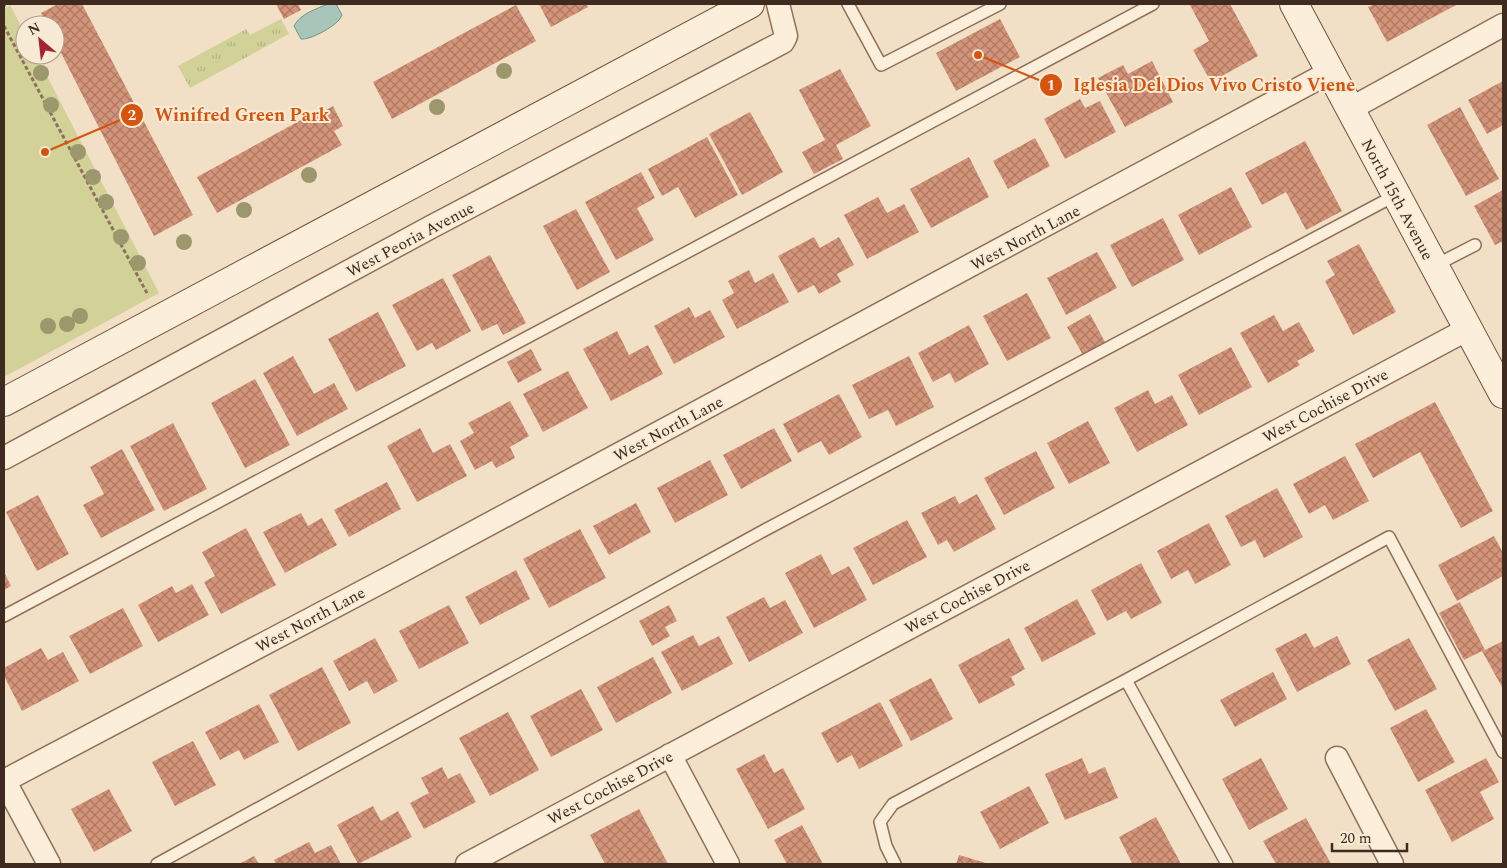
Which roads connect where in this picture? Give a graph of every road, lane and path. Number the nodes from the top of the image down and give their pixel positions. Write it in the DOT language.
graph roads {
  1 [pos="750,4"];
  2 [pos="778,4"];
  3 [pos="848,4"];
  4 [pos="1000,4"];
  5 [pos="1153,4"];
  6 [pos="1294,4"];
  7 [pos="1503,25"];
  8 [pos="4,26"];
  9 [pos="1330,72"];
  10 [pos="1350,110"];
  11 [pos="1396,195"];
  12 [pos="1474,245"];
  13 [pos="1434,266"];
  14 [pos="148,295"];
  15 [pos="1468,329"];
  16 [pos="1503,394"];
  17 [pos="4,402"];
  18 [pos="4,458"];
  19 [pos="4,616"];
  20 [pos="1126,680"];
  21 [pos="1503,752"];
  22 [pos="670,755"];
  23 [pos="1337,758"];
  24 [pos="4,781"];
  25 [pos="48,864"];
  26 [pos="157,864"];
  27 [pos="467,864"];
  28 [pos="728,864"];
  29 [pos="895,864"];
  30 [pos="1227,864"];
  31 [pos="1392,864"];
  1 -- 17 [label="main road"];
  2 -- 18 [label="street, West Peoria Avenue"];
  3 -- 4 [label="lane"];
  5 -- 19 [label="lane"];
  6 -- 9 [label="main road, North 15th Avenue"];
  7 -- 10 [label="street"];
  8 -- 14 [label="path"];
  9 -- 10 [label="main road, North 15th Avenue"];
  9 -- 24 [label="street, West North Lane"];
  10 -- 11 [label="main road, North 15th Avenue"];
  11 -- 13 [label="main road, North 15th Avenue"];
  11 -- 26 [label="lane"];
  12 -- 13 [label="lane"];
  13 -- 15 [label="main road, North 15th Avenue"];
  15 -- 16 [label="main road, North 15th Avenue"];
  15 -- 22 [label="street, West Cochise Drive"];
  20 -- 21 [label="lane"];
  20 -- 29 [label="lane"];
  20 -- 30 [label="lane"];
  22 -- 27 [label="street, West Cochise Drive"];
  22 -- 28 [label="street"];
  23 -- 31 [label="street"];
  24 -- 25 [label="street"];
}
